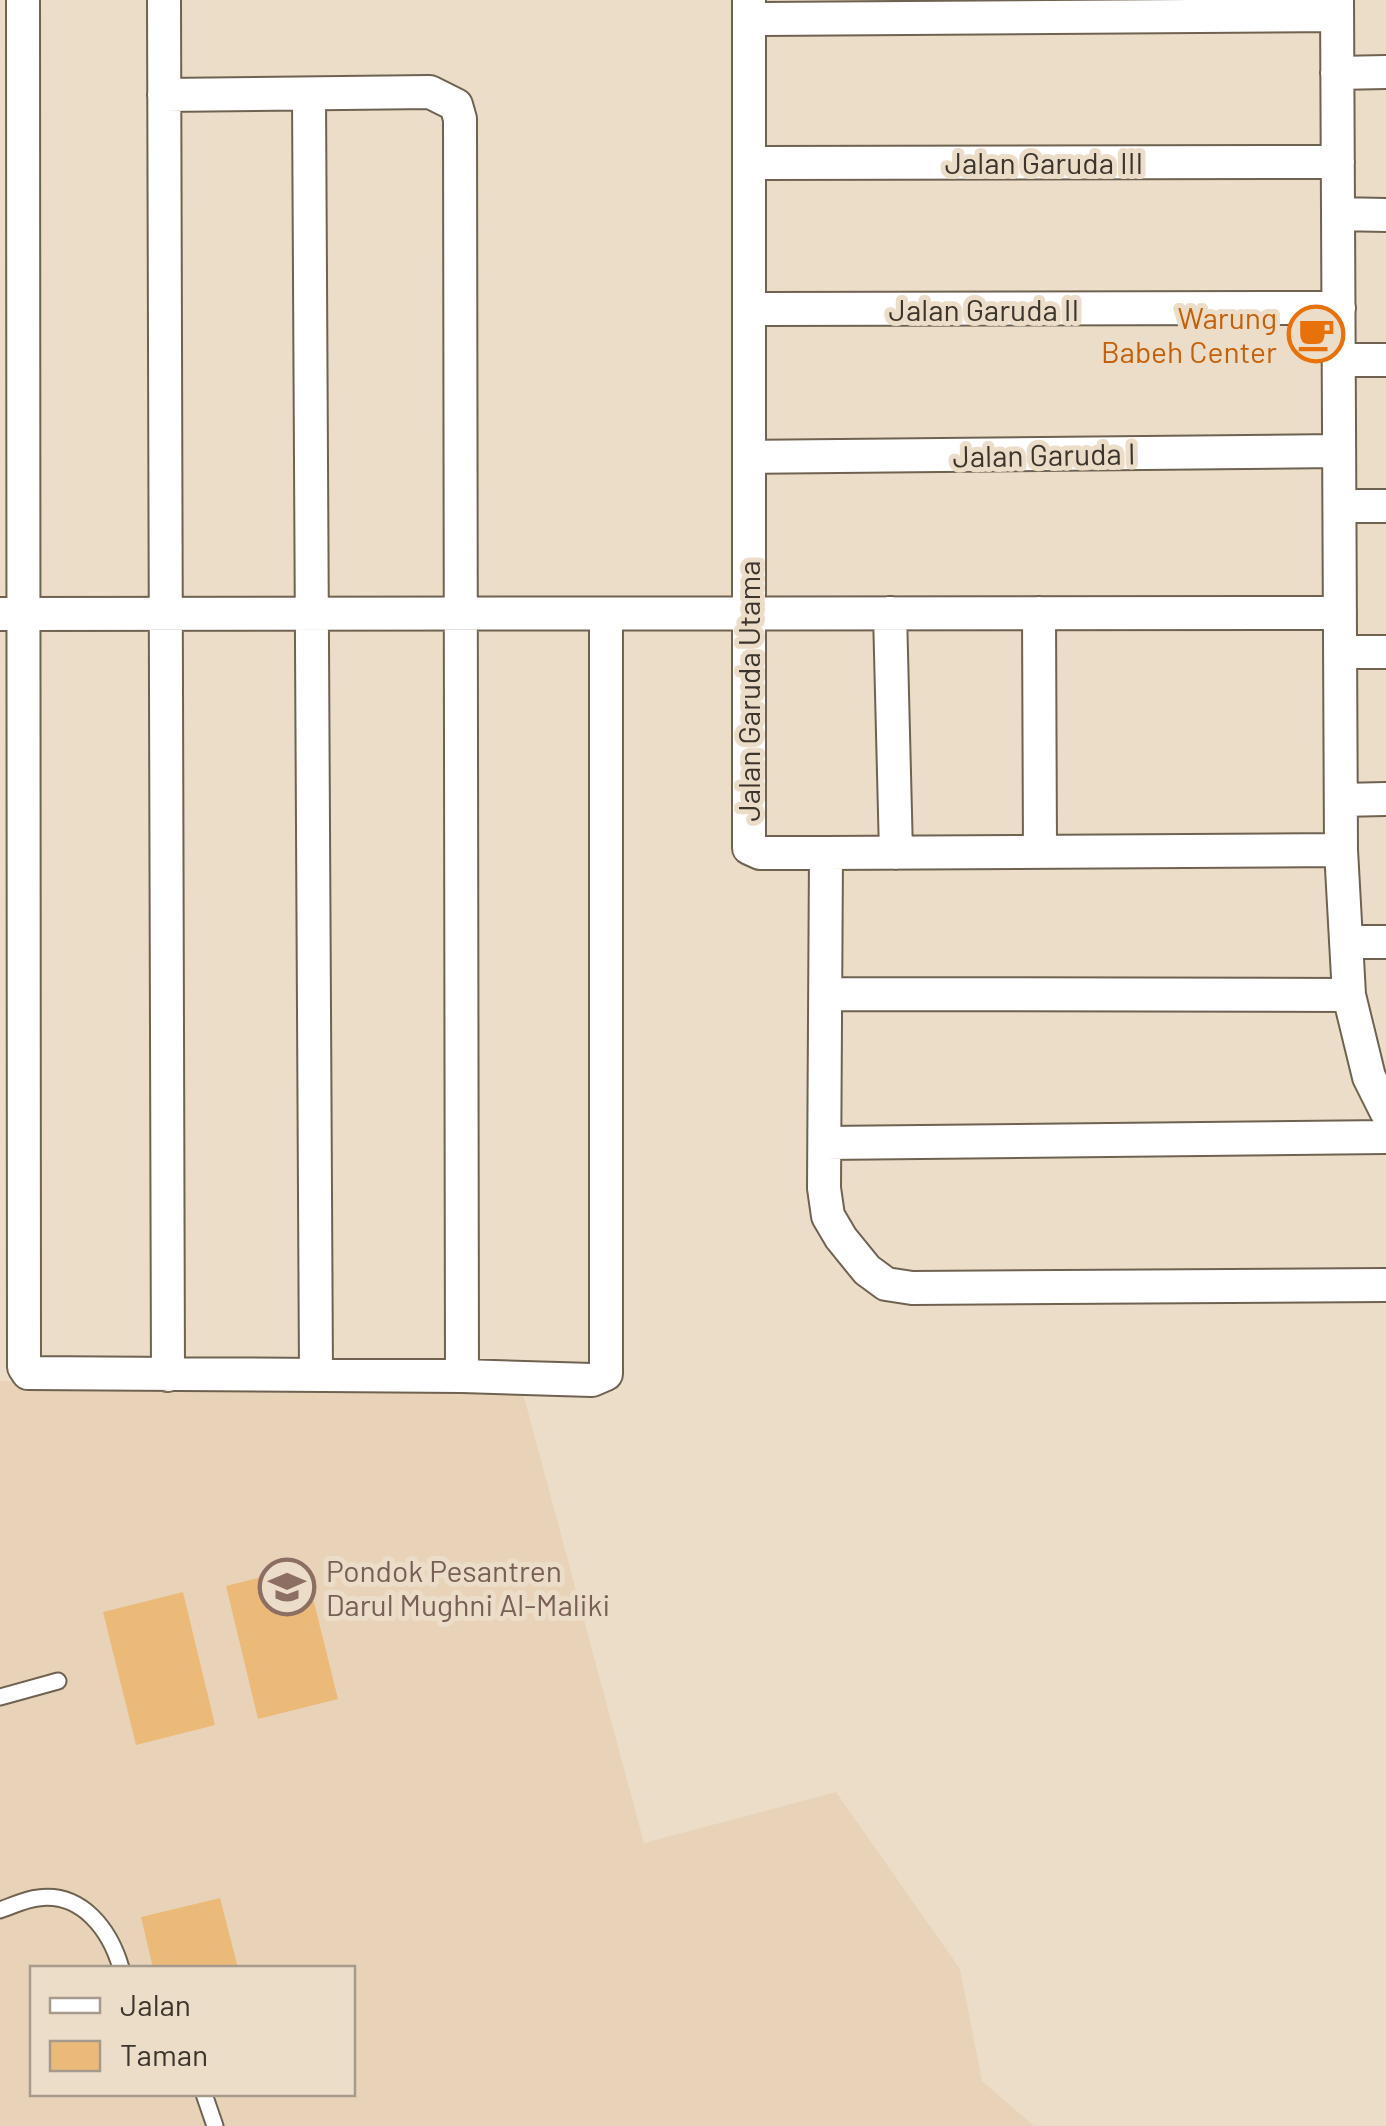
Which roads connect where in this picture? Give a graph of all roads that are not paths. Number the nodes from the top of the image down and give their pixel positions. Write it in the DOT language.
graph roads {
  1 [pos="23,0"];
  2 [pos="164,0"];
  3 [pos="1337,7"];
  4 [pos="749,10"];
  5 [pos="1386,72"];
  6 [pos="1338,73"];
  7 [pos="164,95"];
  8 [pos="309,96"];
  9 [pos="1338,162"];
  10 [pos="749,163"];
  11 [pos="1338,214"];
  12 [pos="1386,214"];
  13 [pos="1338,308"];
  14 [pos="749,310"];
  15 [pos="1339,360"];
  16 [pos="1386,360"];
  17 [pos="1340,451"];
  18 [pos="749,457"];
  19 [pos="1340,506"];
  20 [pos="1386,506"];
  21 [pos="749,613"];
  22 [pos="890,613"];
  23 [pos="1039,613"];
  24 [pos="1340,613"];
  25 [pos="12,614"];
  26 [pos="166,614"];
  27 [pos="312,614"];
  28 [pos="460,614"];
  29 [pos="606,614"];
  30 [pos="1340,652"];
  31 [pos="1386,652"];
  32 [pos="1341,800"];
  33 [pos="1386,800"];
  34 [pos="1341,850"];
  35 [pos="1040,852"];
  36 [pos="826,853"];
  37 [pos="896,853"];
  38 [pos="1346,942"];
  39 [pos="1386,942"];
  40 [pos="826,994"];
  41 [pos="1349,995"];
  42 [pos="1386,1112"];
  43 [pos="1386,1137"];
  44 [pos="826,1143"];
  45 [pos="13,1192"];
  46 [pos="1386,1286"];
  47 [pos="168,1375"];
  48 [pos="316,1376"];
  49 [pos="462,1376"];
  50 [pos="58,1681"];
  51 [pos="0,1696"];
  52 [pos="0,1910"];
  53 [pos="120,1966"];
  54 [pos="205,2096"];
  55 [pos="216,2126"];
  1 -- 25 [label="street"];
  2 -- 7 [label="street"];
  3 -- 4 [label="street"];
  3 -- 6 [label="street"];
  4 -- 10 [label="street, Jalan Garuda Utama"];
  5 -- 6 [label="street"];
  6 -- 9 [label="street"];
  7 -- 8 [label="street"];
  7 -- 26 [label="street"];
  8 -- 27 [label="street"];
  8 -- 28 [label="street"];
  9 -- 10 [label="street, Jalan Garuda III"];
  9 -- 11 [label="street"];
  10 -- 14 [label="street, Jalan Garuda Utama"];
  11 -- 12 [label="street"];
  11 -- 13 [label="street"];
  13 -- 14 [label="street, Jalan Garuda II"];
  13 -- 15 [label="street"];
  14 -- 18 [label="street, Jalan Garuda Utama"];
  15 -- 16 [label="street"];
  15 -- 17 [label="street"];
  17 -- 18 [label="street, Jalan Garuda I"];
  17 -- 19 [label="street"];
  18 -- 21 [label="street, Jalan Garuda Utama"];
  19 -- 20 [label="street"];
  19 -- 24 [label="street"];
  21 -- 22 [label="street"];
  21 -- 29 [label="street"];
  21 -- 36 [label="street, Jalan Garuda Utama"];
  22 -- 23 [label="street"];
  22 -- 37 [label="street"];
  23 -- 24 [label="street"];
  23 -- 35 [label="street"];
  24 -- 30 [label="street"];
  25 -- 26 [label="street"];
  25 -- 45 [label="street"];
  26 -- 27 [label="street"];
  26 -- 47 [label="street"];
  27 -- 28 [label="street"];
  27 -- 48 [label="street"];
  28 -- 29 [label="street"];
  28 -- 49 [label="street"];
  29 -- 49 [label="street"];
  30 -- 31 [label="street"];
  30 -- 32 [label="street"];
  32 -- 33 [label="street"];
  32 -- 34 [label="street"];
  34 -- 35 [label="street, Jalan Garuda Utama"];
  34 -- 38 [label="street"];
  35 -- 37 [label="street, Jalan Garuda Utama"];
  36 -- 37 [label="street, Jalan Garuda Utama"];
  36 -- 40 [label="street"];
  38 -- 39 [label="street"];
  38 -- 41 [label="street"];
  40 -- 41 [label="street"];
  40 -- 44 [label="street"];
  41 -- 42 [label="street"];
  43 -- 44 [label="street"];
  44 -- 46 [label="street"];
  45 -- 47 [label="street"];
  47 -- 48 [label="street"];
  48 -- 49 [label="street"];
  50 -- 51 [label="lane"];
  52 -- 53 [label="lane"];
  54 -- 55 [label="lane"];
}
